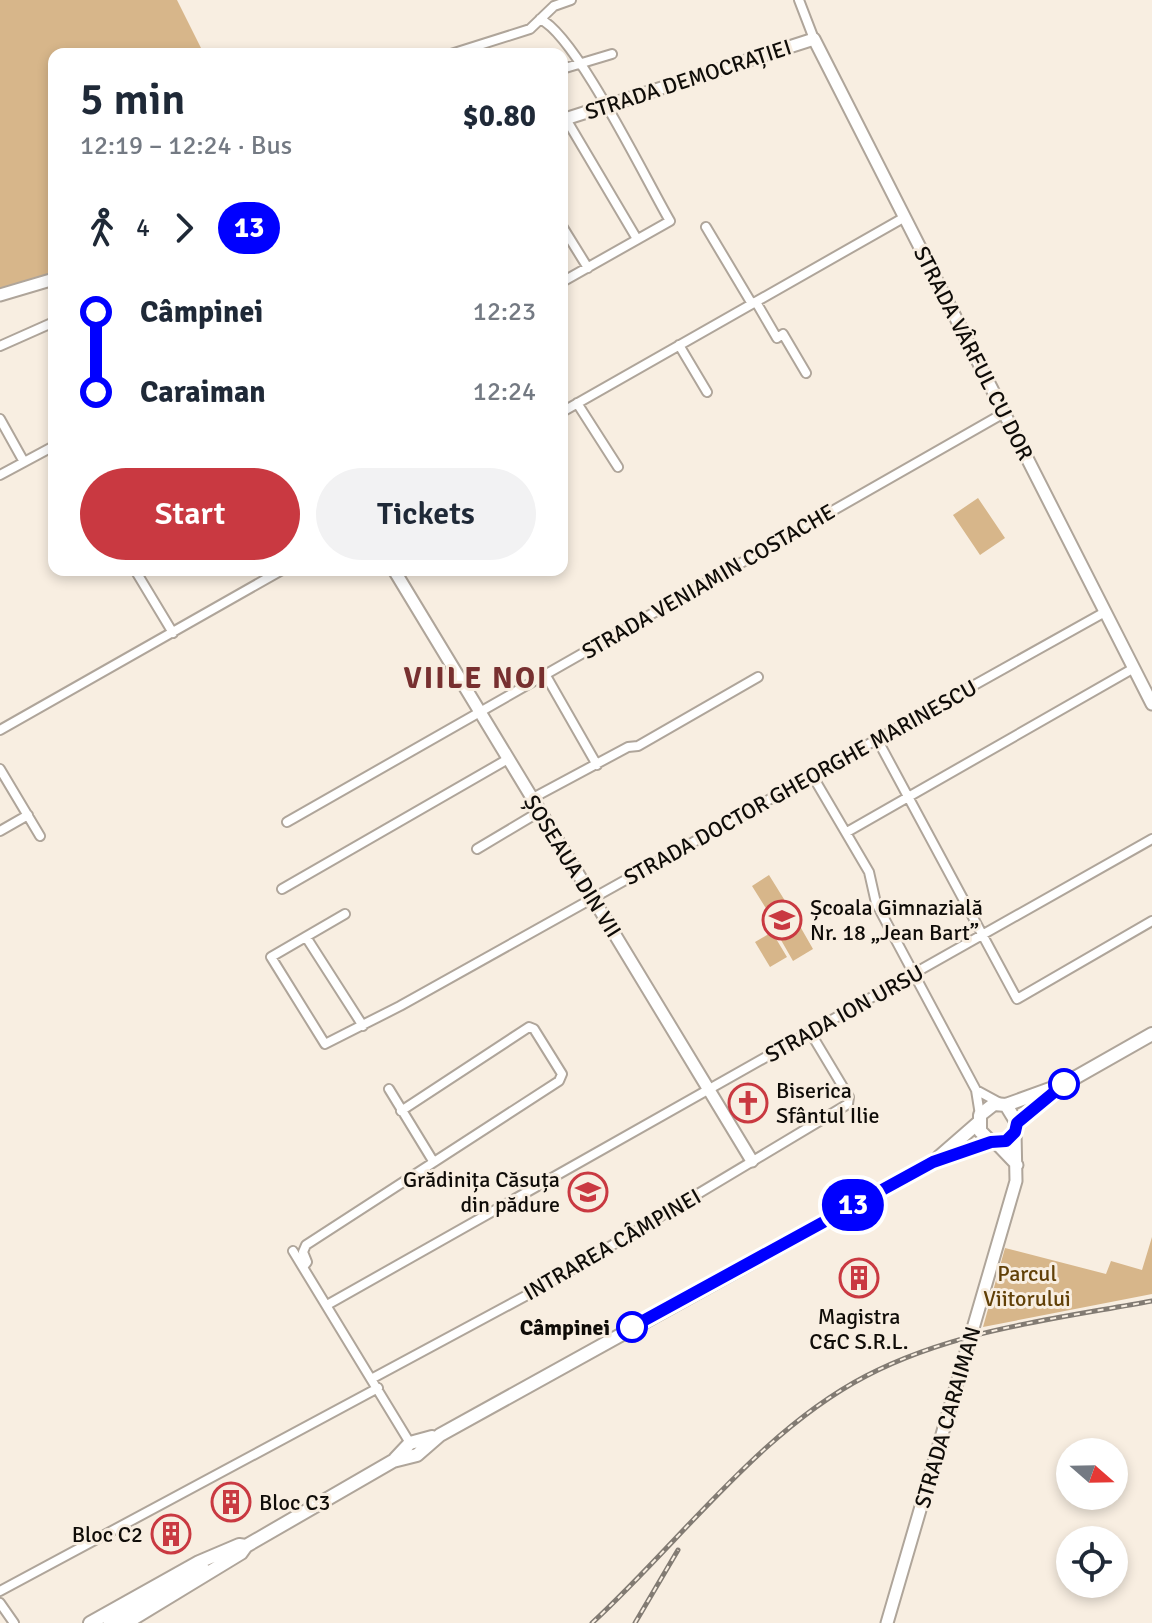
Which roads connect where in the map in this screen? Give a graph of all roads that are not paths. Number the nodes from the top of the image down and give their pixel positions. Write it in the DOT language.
graph roads {
  1 [pos="571,0"];
  2 [pos="799,0"];
  3 [pos="540,19"];
  4 [pos="814,39"];
  5 [pos="470,48"];
  6 [pos="612,54"];
  7 [pos="579,64"];
  8 [pos="568,67"];
  9 [pos="605,106"];
  10 [pos="568,118"];
  11 [pos="568,126"];
  12 [pos="905,217"];
  13 [pos="706,227"];
  14 [pos="568,236"];
  15 [pos="637,239"];
  16 [pos="588,268"];
  17 [pos="568,279"];
  18 [pos="48,281"];
  19 [pos="0,295"];
  20 [pos="754,303"];
  21 [pos="48,325"];
  22 [pos="679,345"];
  23 [pos="0,346"];
  24 [pos="806,373"];
  25 [pos="707,392"];
  26 [pos="577,403"];
  27 [pos="568,408"];
  28 [pos="1004,413"];
  29 [pos="0,419"];
  30 [pos="48,449"];
  31 [pos="24,462"];
  32 [pos="618,467"];
  33 [pos="0,475"];
  34 [pos="139,576"];
  35 [pos="272,576"];
  36 [pos="398,576"];
  37 [pos="1105,612"];
  38 [pos="173,633"];
  39 [pos="1134,668"];
  40 [pos="545,674"];
  41 [pos="758,677"];
  42 [pos="1152,704"];
  43 [pos="480,712"];
  44 [pos="0,730"];
  45 [pos="877,739"];
  46 [pos="508,759"];
  47 [pos="597,765"];
  48 [pos="1,772"];
  49 [pos="812,775"];
  50 [pos="531,799"];
  51 [pos="909,799"];
  52 [pos="539,812"];
  53 [pos="28,815"];
  54 [pos="287,822"];
  55 [pos="0,831"];
  56 [pos="847,832"];
  57 [pos="40,836"];
  58 [pos="1152,839"];
  59 [pos="477,849"];
  60 [pos="282,889"];
  61 [pos="593,899"];
  62 [pos="345,914"];
  63 [pos="1152,921"];
  64 [pos="980,936"];
  65 [pos="306,937"];
  66 [pos="913,974"];
  67 [pos="363,1026"];
  68 [pos="810,1032"];
  69 [pos="1152,1034"];
  70 [pos="1064,1084"];
  71 [pos="389,1089"];
  72 [pos="709,1089"];
  73 [pos="976,1090"];
  74 [pos="1003,1105"];
  75 [pos="401,1111"];
  76 [pos="979,1119"];
  77 [pos="1016,1127"];
  78 [pos="994,1143"];
  79 [pos="433,1161"];
  80 [pos="752,1161"];
  81 [pos="933,1162"];
  82 [pos="1017,1165"];
  83 [pos="293,1251"];
  84 [pos="303,1267"];
  85 [pos="327,1305"];
  86 [pos="373,1378"];
  87 [pos="378,1388"];
  88 [pos="413,1448"];
  89 [pos="246,1546"];
  90 [pos="0,1591"];
  91 [pos="0,1603"];
  92 [pos="14,1623"];
  93 [pos="90,1623"];
  94 [pos="109,1623"];
  95 [pos="126,1623"];
  96 [pos="887,1623"];
  1 -- 3 [label="street"];
  2 -- 4 [label="street, STRADA VÂRFUL CU DOR"];
  3 -- 5 [label="street"];
  3 -- 7 [label="street"];
  4 -- 9 [label="street, STRADA DEMOCRAȚIEI"];
  4 -- 12 [label="street, STRADA VÂRFUL CU DOR"];
  6 -- 7 [label="street"];
  7 -- 8 [label="street"];
  7 -- 9 [label="street"];
  9 -- 10 [label="street, STRADA DEMOCRAȚIEI"];
  9 -- 15 [label="street"];
  11 -- 15 [label="street"];
  12 -- 20 [label="street"];
  12 -- 28 [label="street, STRADA VÂRFUL CU DOR"];
  13 -- 20 [label="street"];
  14 -- 16 [label="street"];
  15 -- 16 [label="street"];
  16 -- 17 [label="street"];
  18 -- 19 [label="street"];
  20 -- 22 [label="street"];
  20 -- 24 [label="street"];
  21 -- 23 [label="street"];
  22 -- 25 [label="street"];
  22 -- 26 [label="street"];
  26 -- 27 [label="street"];
  26 -- 32 [label="street"];
  28 -- 37 [label="street, STRADA VÂRFUL CU DOR"];
  28 -- 40 [label="street, STRADA VENIAMIN COSTACHE"];
  29 -- 31 [label="street"];
  30 -- 31 [label="street"];
  31 -- 33 [label="street"];
  34 -- 38 [label="street"];
  35 -- 38 [label="street"];
  36 -- 43 [label="street, ȘOSEAUA DIN VII"];
  37 -- 39 [label="street, STRADA VÂRFUL CU DOR"];
  37 -- 45 [label="street, STRADA DOCTOR GHEORGHE MARINESCU"];
  38 -- 44 [label="street"];
  39 -- 42 [label="street, STRADA VÂRFUL CU DOR"];
  39 -- 51 [label="street"];
  40 -- 43 [label="street, STRADA VENIAMIN COSTACHE"];
  40 -- 47 [label="street"];
  41 -- 47 [label="street"];
  43 -- 46 [label="street, ȘOSEAUA DIN VII"];
  43 -- 54 [label="street, STRADA VENIAMIN COSTACHE"];
  45 -- 49 [label="street, STRADA DOCTOR GHEORGHE MARINESCU"];
  45 -- 51 [label="street"];
  46 -- 50 [label="street, ȘOSEAUA DIN VII"];
  46 -- 60 [label="street"];
  47 -- 50 [label="street"];
  48 -- 53 [label="street"];
  49 -- 56 [label="street"];
  49 -- 61 [label="street, STRADA DOCTOR GHEORGHE MARINESCU"];
  50 -- 52 [label="street, ȘOSEAUA DIN VII"];
  51 -- 56 [label="street"];
  51 -- 64 [label="street"];
  52 -- 59 [label="street"];
  52 -- 61 [label="street, ȘOSEAUA DIN VII"];
  53 -- 55 [label="street"];
  53 -- 57 [label="street"];
  56 -- 66 [label="street"];
  58 -- 64 [label="street, STRADA ION URSU"];
  61 -- 67 [label="street, STRADA DOCTOR GHEORGHE MARINESCU"];
  61 -- 72 [label="street, ȘOSEAUA DIN VII"];
  62 -- 65 [label="street"];
  63 -- 64 [label="street"];
  64 -- 66 [label="street, STRADA ION URSU"];
  65 -- 67 [label="street"];
  65 -- 67 [label="street, STRADA DOCTOR GHEORGHE MARINESCU"];
  66 -- 68 [label="street, STRADA ION URSU"];
  66 -- 73 [label="street"];
  68 -- 72 [label="street, STRADA ION URSU"];
  68 -- 80 [label="street, INTRAREA CÂMPINEI"];
  69 -- 70 [label="main road"];
  70 -- 74 [label="main road"];
  70 -- 77 [label="main road"];
  71 -- 75 [label="street"];
  72 -- 80 [label="street, ȘOSEAUA DIN VII"];
  72 -- 85 [label="street, STRADA ION URSU"];
  73 -- 74 [label="street"];
  73 -- 76 [label="street"];
  74 -- 76 [label="main road"];
  74 -- 77 [label="main road"];
  75 -- 79 [label="street"];
  75 -- 79 [label="street"];
  76 -- 78 [label="main road"];
  76 -- 81 [label="main road"];
  77 -- 78 [label="main road"];
  77 -- 82 [label="street, STRADA CARAIMAN"];
  78 -- 81 [label="main road"];
  78 -- 82 [label="street"];
  79 -- 84 [label="street"];
  80 -- 86 [label="street, INTRAREA CÂMPINEI"];
  81 -- 88 [label="main road"];
  82 -- 96 [label="street, STRADA CARAIMAN"];
  83 -- 84 [label="street"];
  84 -- 85 [label="street"];
  85 -- 86 [label="street"];
  86 -- 87 [label="street"];
  87 -- 88 [label="street"];
  87 -- 90 [label="street"];
  88 -- 89 [label="main road"];
  89 -- 93 [label="main road"];
  89 -- 94 [label="street"];
  89 -- 95 [label="main road"];
  91 -- 92 [label="street"];
}
